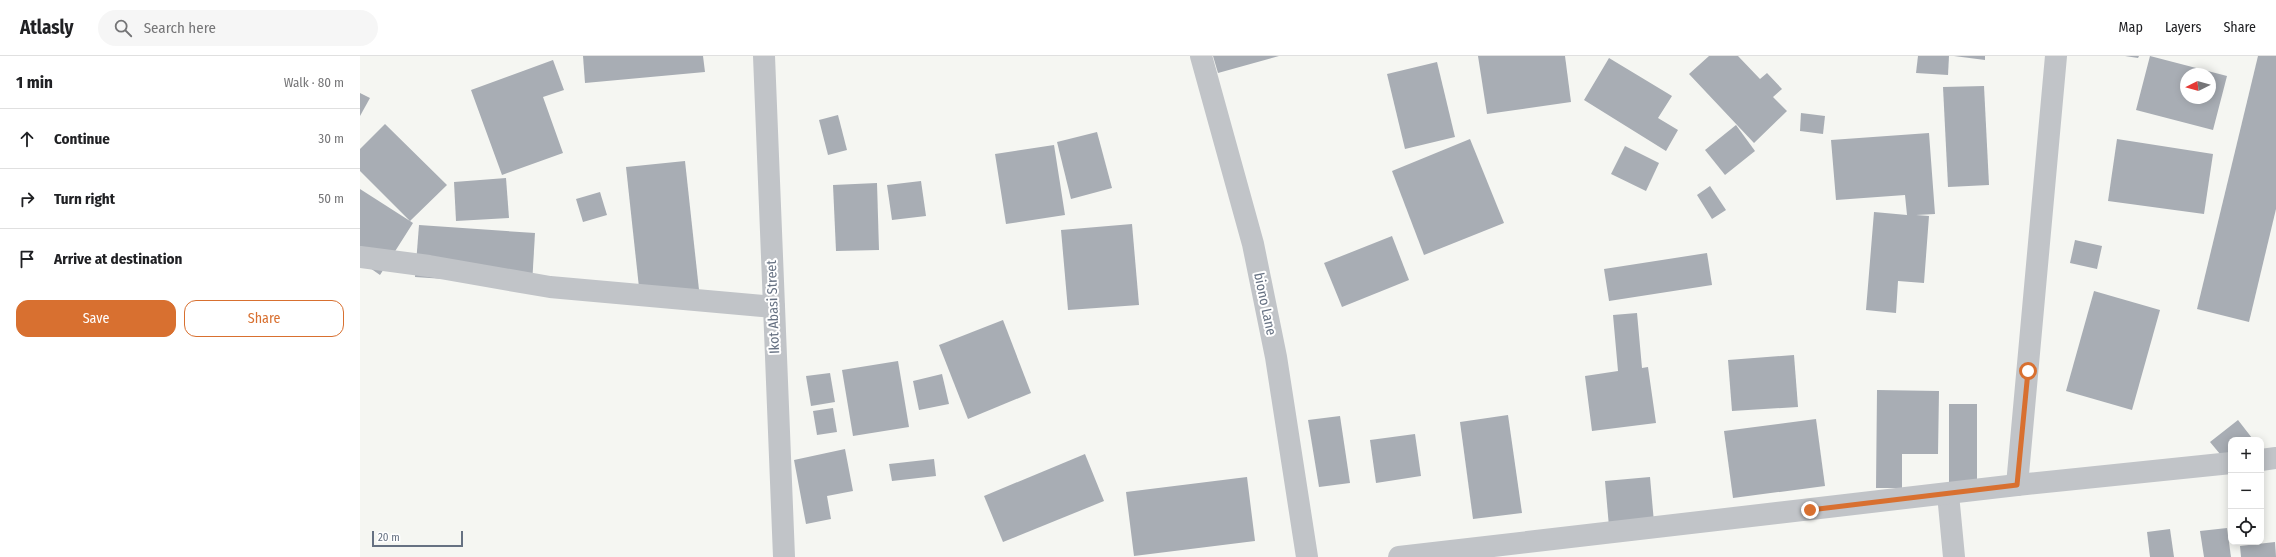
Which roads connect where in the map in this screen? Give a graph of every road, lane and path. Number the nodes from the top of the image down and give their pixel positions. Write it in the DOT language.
graph roads {
  1 [pos="764,56"];
  2 [pos="1201,56"];
  3 [pos="2056,56"];
  4 [pos="360,257"];
  5 [pos="774,307"];
  6 [pos="2276,458"];
  7 [pos="2264,460"];
  8 [pos="2228,463"];
  9 [pos="2017,485"];
  10 [pos="1948,494"];
  11 [pos="784,557"];
  12 [pos="1307,557"];
  13 [pos="1399,557"];
  14 [pos="1954,557"];
  1 -- 5 [label="street, Ikot Abasi Street"];
  2 -- 12 [label="street, biono Lane"];
  3 -- 9 [label="street"];
  4 -- 5 [label="street"];
  5 -- 11 [label="street, Ikot Abasi Street"];
  6 -- 7 [label="street"];
  8 -- 9 [label="street"];
  9 -- 10 [label="street"];
  10 -- 13 [label="street"];
  10 -- 14 [label="street"];
}
